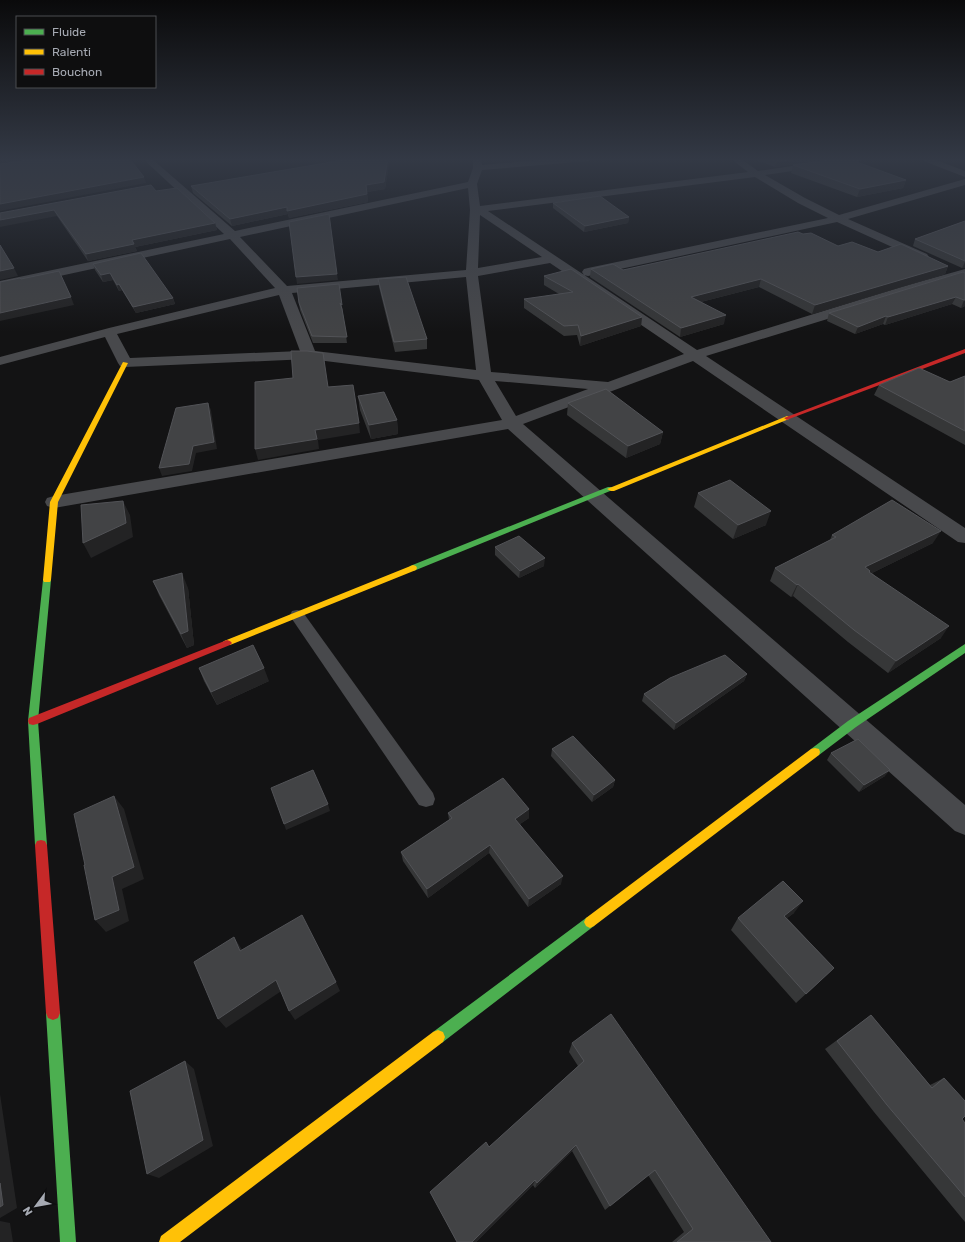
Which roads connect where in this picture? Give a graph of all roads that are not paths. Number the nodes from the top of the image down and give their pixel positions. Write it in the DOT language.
graph roads {
  1 [pos="207,216"];
  2 [pos="303,216"];
  3 [pos="477,216"];
  4 [pos="486,216"];
  5 [pos="832,216"];
  6 [pos="848,216"];
  7 [pos="838,219"];
  8 [pos="232,235"];
  9 [pos="553,259"];
  10 [pos="934,262"];
  11 [pos="472,273"];
  12 [pos="960,273"];
  13 [pos="575,275"];
  14 [pos="0,285"];
  15 [pos="284,290"];
  16 [pos="109,332"];
  17 [pos="965,351"];
  18 [pos="695,355"];
  19 [pos="309,356"];
  20 [pos="0,361"];
  21 [pos="124,363"];
  22 [pos="484,376"];
  23 [pos="612,387"];
  24 [pos="787,418"];
  25 [pos="512,424"];
  26 [pos="592,496"];
  27 [pos="54,502"];
  28 [pos="965,537"];
  29 [pos="297,615"];
  30 [pos="965,648"];
  31 [pos="33,721"];
  32 [pos="852,724"];
  33 [pos="426,799"];
  34 [pos="965,822"];
  35 [pos="68,1242"];
  36 [pos="167,1242"];
  1 -- 8 [label="street"];
  2 -- 8 [label="street"];
  3 -- 11 [label="street"];
  4 -- 9 [label="street"];
  5 -- 7 [label="street"];
  6 -- 7 [label="street"];
  7 -- 10 [label="street"];
  7 -- 13 [label="street"];
  8 -- 14 [label="street"];
  8 -- 15 [label="street"];
  9 -- 11 [label="street"];
  9 -- 13 [label="street"];
  11 -- 15 [label="street"];
  11 -- 22 [label="street"];
  12 -- 18 [label="street"];
  13 -- 18 [label="street"];
  15 -- 16 [label="street"];
  15 -- 19 [label="street"];
  16 -- 20 [label="street"];
  16 -- 21 [label="street"];
  17 -- 24 [label="street"];
  18 -- 23 [label="street"];
  18 -- 24 [label="street"];
  19 -- 21 [label="street"];
  19 -- 22 [label="street"];
  21 -- 27 [label="street"];
  22 -- 23 [label="street"];
  22 -- 25 [label="street"];
  23 -- 25 [label="street"];
  24 -- 26 [label="street"];
  24 -- 28 [label="street"];
  25 -- 26 [label="street"];
  25 -- 27 [label="street"];
  26 -- 29 [label="street"];
  26 -- 32 [label="street"];
  27 -- 31 [label="street"];
  29 -- 31 [label="street"];
  29 -- 33 [label="lane"];
  30 -- 32 [label="street"];
  31 -- 35 [label="street"];
  32 -- 34 [label="street"];
  32 -- 36 [label="street"];
}
